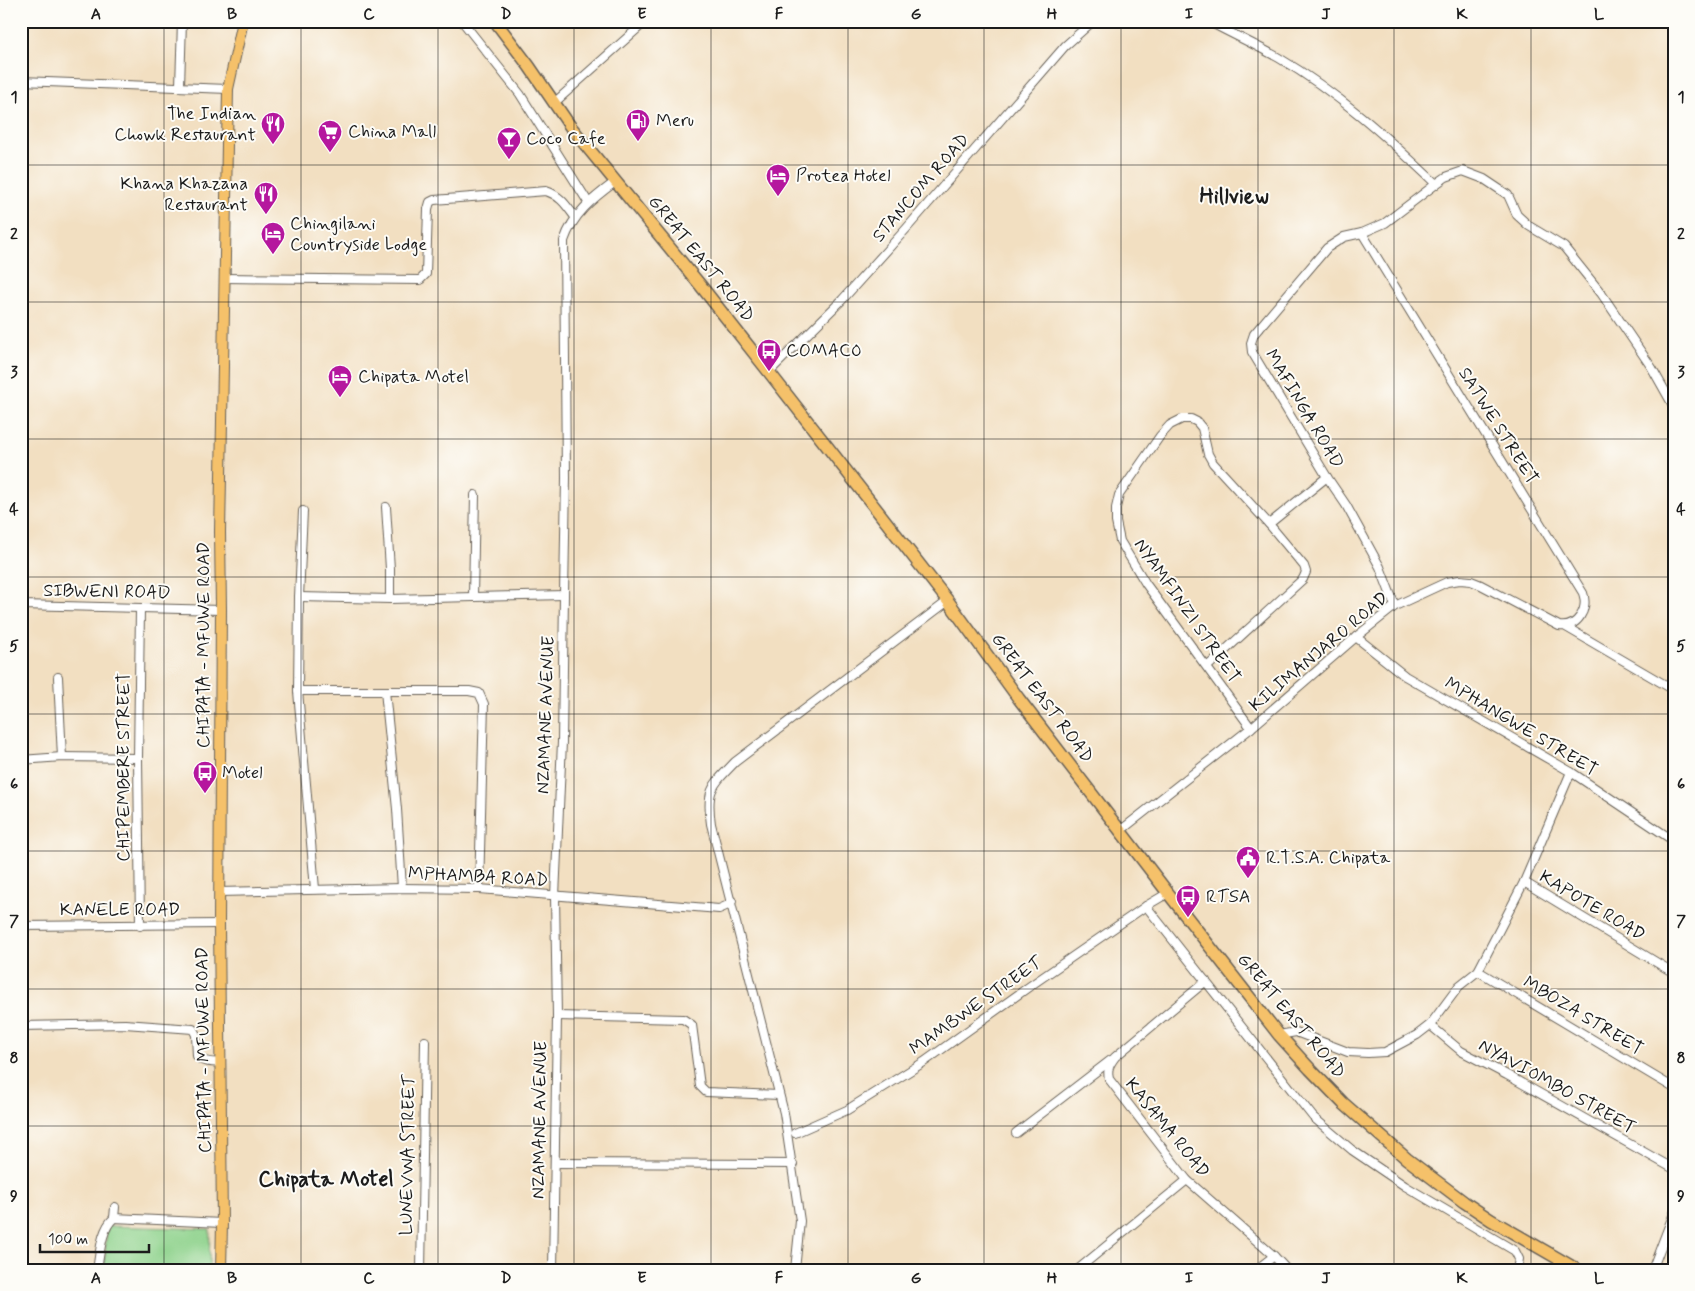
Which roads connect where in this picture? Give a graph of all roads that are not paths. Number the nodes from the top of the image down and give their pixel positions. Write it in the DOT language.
graph roads {
  1 [pos="182,21"];
  2 [pos="243,21"];
  3 [pos="462,21"];
  4 [pos="487,21"];
  5 [pos="495,21"];
  6 [pos="646,21"];
  7 [pos="717,21"];
  8 [pos="731,21"];
  9 [pos="1093,21"];
  10 [pos="1208,21"];
  11 [pos="21,81"];
  12 [pos="539,82"];
  13 [pos="180,86"];
  14 [pos="228,89"];
  15 [pos="554,103"];
  16 [pos="614,182"];
  17 [pos="1436,184"];
  18 [pos="588,202"];
  19 [pos="575,217"];
  20 [pos="1362,233"];
  21 [pos="225,278"];
  22 [pos="769,372"];
  23 [pos="1674,407"];
  24 [pos="1327,477"];
  25 [pos="475,495"];
  26 [pos="386,507"];
  27 [pos="303,511"];
  28 [pos="1269,524"];
  29 [pos="564,595"];
  30 [pos="299,597"];
  31 [pos="473,597"];
  32 [pos="390,599"];
  33 [pos="948,602"];
  34 [pos="21,605"];
  35 [pos="1395,606"];
  36 [pos="140,609"];
  37 [pos="221,610"];
  38 [pos="1563,626"];
  39 [pos="1356,637"];
  40 [pos="1207,667"];
  41 [pos="58,677"];
  42 [pos="385,690"];
  43 [pos="1674,690"];
  44 [pos="298,691"];
  45 [pos="1251,728"];
  46 [pos="62,757"];
  47 [pos="138,758"];
  48 [pos="21,760"];
  49 [pos="1571,772"];
  50 [pos="1120,831"];
  51 [pos="1674,840"];
  52 [pos="1524,882"];
  53 [pos="402,888"];
  54 [pos="479,889"];
  55 [pos="315,890"];
  56 [pos="219,892"];
  57 [pos="1168,893"];
  58 [pos="555,896"];
  59 [pos="732,901"];
  60 [pos="1146,906"];
  61 [pos="219,924"];
  62 [pos="21,926"];
  63 [pos="140,926"];
  64 [pos="1478,971"];
  65 [pos="1674,973"];
  66 [pos="1206,981"];
  67 [pos="557,1016"];
  68 [pos="1430,1025"];
  69 [pos="21,1026"];
  70 [pos="1279,1035"];
  71 [pos="425,1041"];
  72 [pos="1115,1057"];
  73 [pos="221,1063"];
  74 [pos="1674,1088"];
  75 [pos="780,1095"];
  76 [pos="795,1133"];
  77 [pos="1016,1133"];
  78 [pos="554,1163"];
  79 [pos="793,1164"];
  80 [pos="1674,1169"];
  81 [pos="1187,1180"];
  82 [pos="115,1207"];
  83 [pos="1674,1213"];
  84 [pos="114,1218"];
  85 [pos="222,1222"];
  86 [pos="1274,1256"];
  87 [pos="97,1270"];
  88 [pos="221,1270"];
  89 [pos="421,1270"];
  90 [pos="553,1270"];
  91 [pos="795,1270"];
  92 [pos="1076,1270"];
  93 [pos="1256,1270"];
  94 [pos="1286,1270"];
  95 [pos="1517,1270"];
  96 [pos="1578,1270"];
  97 [pos="1652,1270"];
  1 -- 13 [label="street"];
  2 -- 14 [label="main road, CHIPATA - MFUWE ROAD"];
  3 -- 18 [label="street"];
  4 -- 12 [label="highway, GREAT EAST ROAD"];
  5 -- 12 [label="highway, GREAT EAST ROAD"];
  6 -- 15 [label="street"];
  7 -- 8 [label="street"];
  9 -- 22 [label="street, STANCOM ROAD"];
  10 -- 17 [label="street"];
  11 -- 13 [label="street"];
  12 -- 15 [label="highway, GREAT EAST ROAD"];
  13 -- 14 [label="street"];
  14 -- 21 [label="main road, CHIPATA - MFUWE ROAD"];
  15 -- 16 [label="highway, GREAT EAST ROAD"];
  16 -- 18 [label="street, NZAMANE AVENUE"];
  16 -- 22 [label="highway, GREAT EAST ROAD"];
  17 -- 20 [label="street, MAFINGA ROAD"];
  17 -- 23 [label="street, MAFINGA ROAD"];
  18 -- 19 [label="street, NZAMANE AVENUE"];
  19 -- 21 [label="street"];
  19 -- 29 [label="street, NZAMANE AVENUE"];
  20 -- 24 [label="street, MAFINGA ROAD"];
  20 -- 38 [label="street, SATWE STREET"];
  21 -- 37 [label="main road, CHIPATA - MFUWE ROAD"];
  22 -- 33 [label="highway, GREAT EAST ROAD"];
  24 -- 28 [label="street"];
  24 -- 35 [label="street, MAFINGA ROAD"];
  25 -- 31 [label="street"];
  26 -- 32 [label="street"];
  27 -- 30 [label="street"];
  28 -- 40 [label="street"];
  28 -- 40 [label="street, NYAMFINZI STREET"];
  29 -- 31 [label="street"];
  29 -- 58 [label="street, NZAMANE AVENUE"];
  30 -- 32 [label="street"];
  30 -- 44 [label="street"];
  31 -- 32 [label="street"];
  33 -- 50 [label="highway, GREAT EAST ROAD"];
  33 -- 59 [label="street"];
  34 -- 36 [label="street, SIBWENI ROAD"];
  35 -- 38 [label="street, KILIMANJARO ROAD"];
  35 -- 39 [label="street, KILIMANJARO ROAD"];
  36 -- 37 [label="street, SIBWENI ROAD"];
  36 -- 47 [label="street, CHIPEMBERE STREET"];
  37 -- 56 [label="main road, CHIPATA - MFUWE ROAD"];
  38 -- 43 [label="street, KILIMANJARO ROAD"];
  39 -- 45 [label="street, KILIMANJARO ROAD"];
  39 -- 49 [label="street, MPHANGWE STREET"];
  40 -- 45 [label="street, NYAMFINZI STREET"];
  41 -- 46 [label="street"];
  42 -- 44 [label="street"];
  42 -- 53 [label="street"];
  42 -- 54 [label="street"];
  44 -- 55 [label="street"];
  45 -- 50 [label="street, KILIMANJARO ROAD"];
  46 -- 47 [label="street"];
  46 -- 48 [label="street"];
  47 -- 63 [label="street, CHIPEMBERE STREET"];
  49 -- 51 [label="street, MPHANGWE STREET"];
  49 -- 52 [label="street"];
  50 -- 57 [label="highway, GREAT EAST ROAD"];
  52 -- 64 [label="street, KAPOTE ROAD"];
  52 -- 65 [label="street, KAPOTE ROAD"];
  53 -- 54 [label="street, MPHAMBA ROAD"];
  53 -- 55 [label="street, MPHAMBA ROAD"];
  54 -- 58 [label="street, MPHAMBA ROAD"];
  55 -- 56 [label="street, MPHAMBA ROAD"];
  56 -- 61 [label="main road, CHIPATA - MFUWE ROAD"];
  57 -- 60 [label="street, MAMBWE STREET"];
  57 -- 70 [label="highway, GREAT EAST ROAD"];
  58 -- 59 [label="street, MPHAMBA ROAD"];
  58 -- 67 [label="street, NZAMANE AVENUE"];
  59 -- 75 [label="street"];
  60 -- 66 [label="street"];
  60 -- 76 [label="street, MAMBWE STREET"];
  61 -- 63 [label="street, KANELE ROAD"];
  61 -- 73 [label="main road, CHIPATA - MFUWE ROAD"];
  62 -- 63 [label="street, KANELE ROAD"];
  64 -- 68 [label="street, KAPOTE ROAD"];
  64 -- 74 [label="street, MBOZA STREET"];
  66 -- 72 [label="street"];
  66 -- 95 [label="street"];
  67 -- 75 [label="street"];
  67 -- 78 [label="street, NZAMANE AVENUE"];
  68 -- 70 [label="street, KAPOTE ROAD"];
  68 -- 80 [label="street, NYAVIOMBO STREET"];
  69 -- 73 [label="street"];
  70 -- 96 [label="highway, GREAT EAST ROAD"];
  71 -- 89 [label="street, LUNEVWA STREET"];
  72 -- 77 [label="street"];
  72 -- 81 [label="street, KASAMA ROAD"];
  73 -- 85 [label="main road, CHIPATA - MFUWE ROAD"];
  75 -- 79 [label="street"];
  78 -- 79 [label="street"];
  78 -- 90 [label="street, NZAMANE AVENUE"];
  79 -- 91 [label="street"];
  81 -- 86 [label="street, KASAMA ROAD"];
  81 -- 92 [label="street"];
  82 -- 84 [label="street"];
  83 -- 97 [label="street"];
  84 -- 85 [label="street"];
  84 -- 87 [label="street"];
  85 -- 88 [label="main road, CHIPATA - MFUWE ROAD"];
  86 -- 93 [label="street"];
  86 -- 94 [label="street, KASAMA ROAD"];
}
